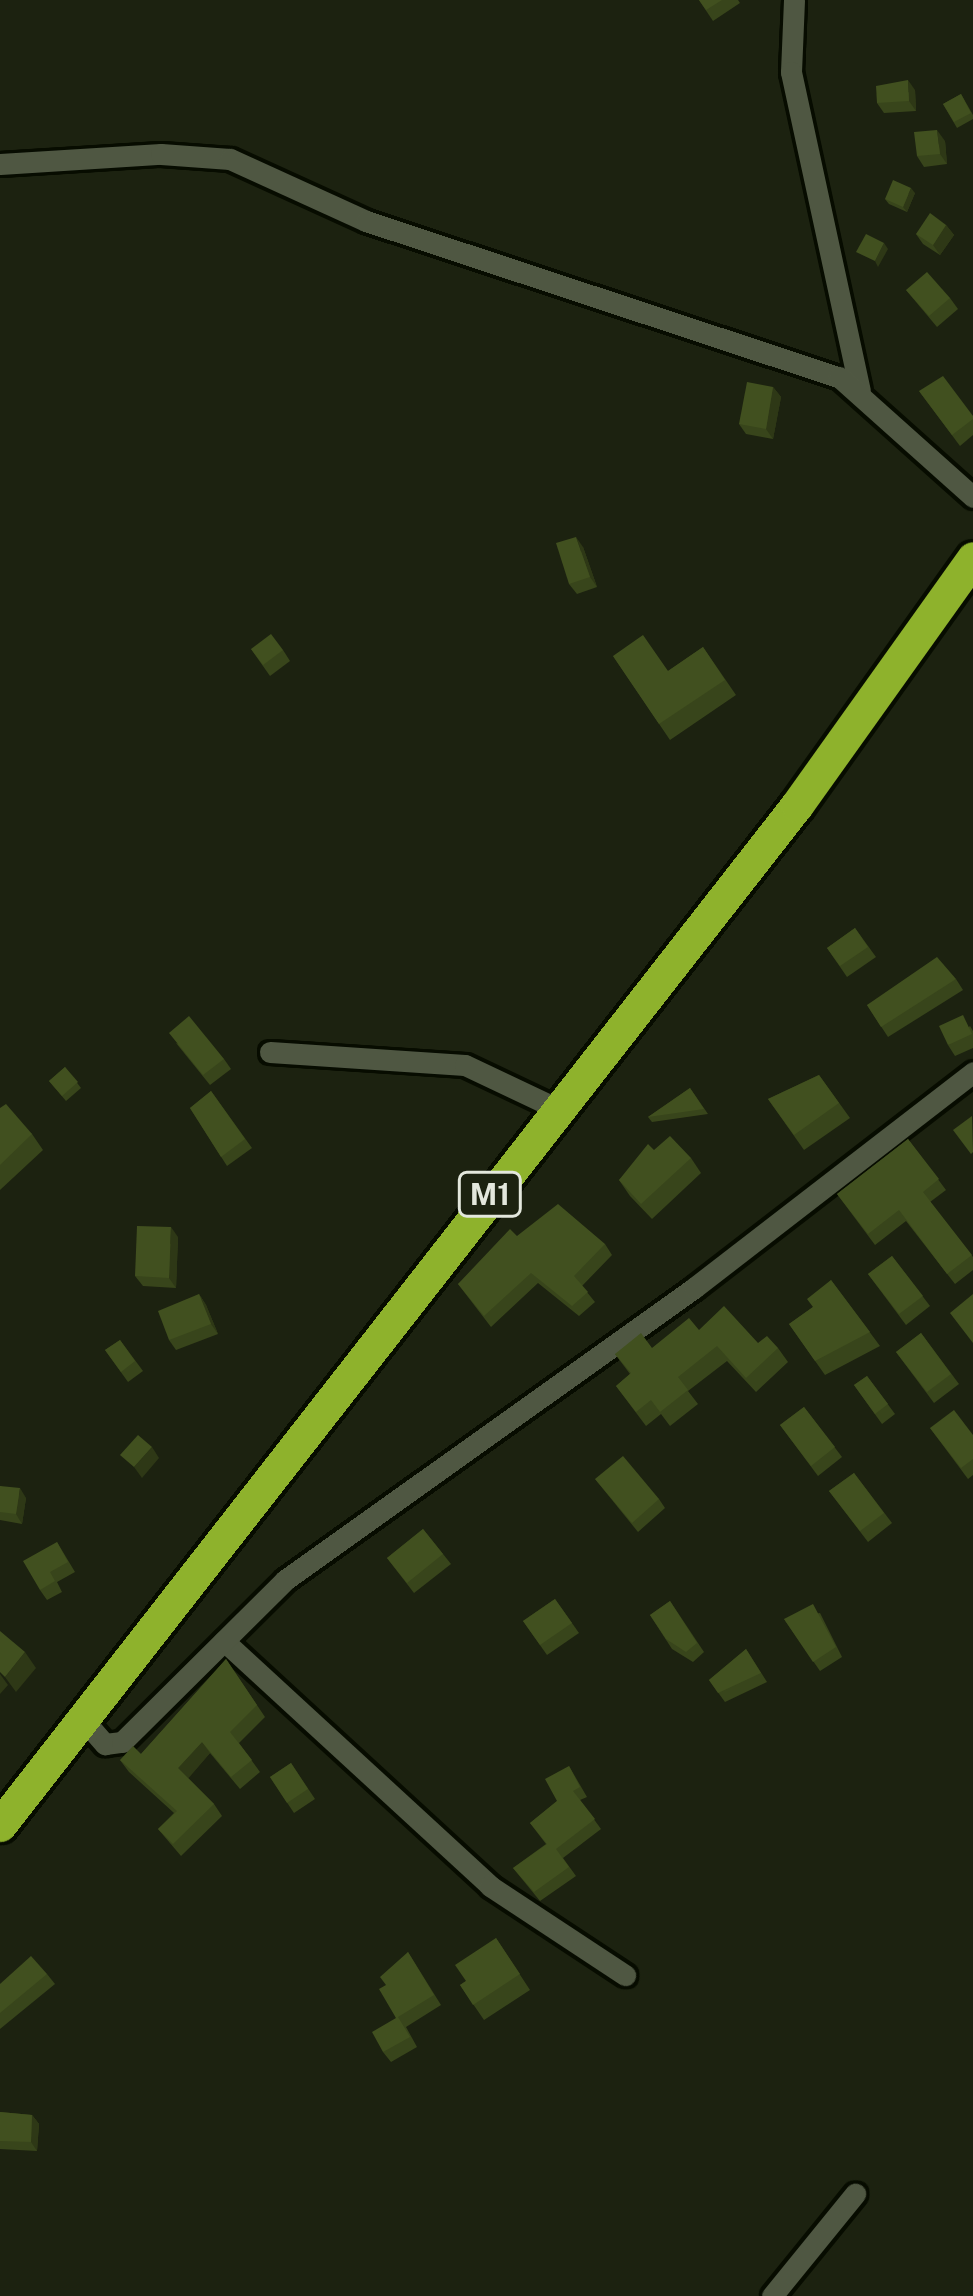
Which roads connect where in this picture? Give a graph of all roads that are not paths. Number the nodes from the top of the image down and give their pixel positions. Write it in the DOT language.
graph roads {
  1 [pos="794,0"];
  2 [pos="0,164"];
  3 [pos="860,391"];
  4 [pos="973,497"];
  5 [pos="973,558"];
  6 [pos="270,1052"];
  7 [pos="973,1072"];
  8 [pos="556,1108"];
  9 [pos="224,1641"];
  10 [pos="82,1718"];
  11 [pos="0,1825"];
  12 [pos="625,1975"];
  13 [pos="855,2194"];
  14 [pos="772,2296"];
  1 -- 3 [label="street"];
  2 -- 3 [label="street"];
  3 -- 4 [label="street"];
  5 -- 8 [label="highway, M1"];
  6 -- 8 [label="street"];
  7 -- 9 [label="street"];
  8 -- 10 [label="highway, M1"];
  9 -- 10 [label="street"];
  9 -- 12 [label="street"];
  10 -- 11 [label="highway, M1"];
  13 -- 14 [label="street"];
}
